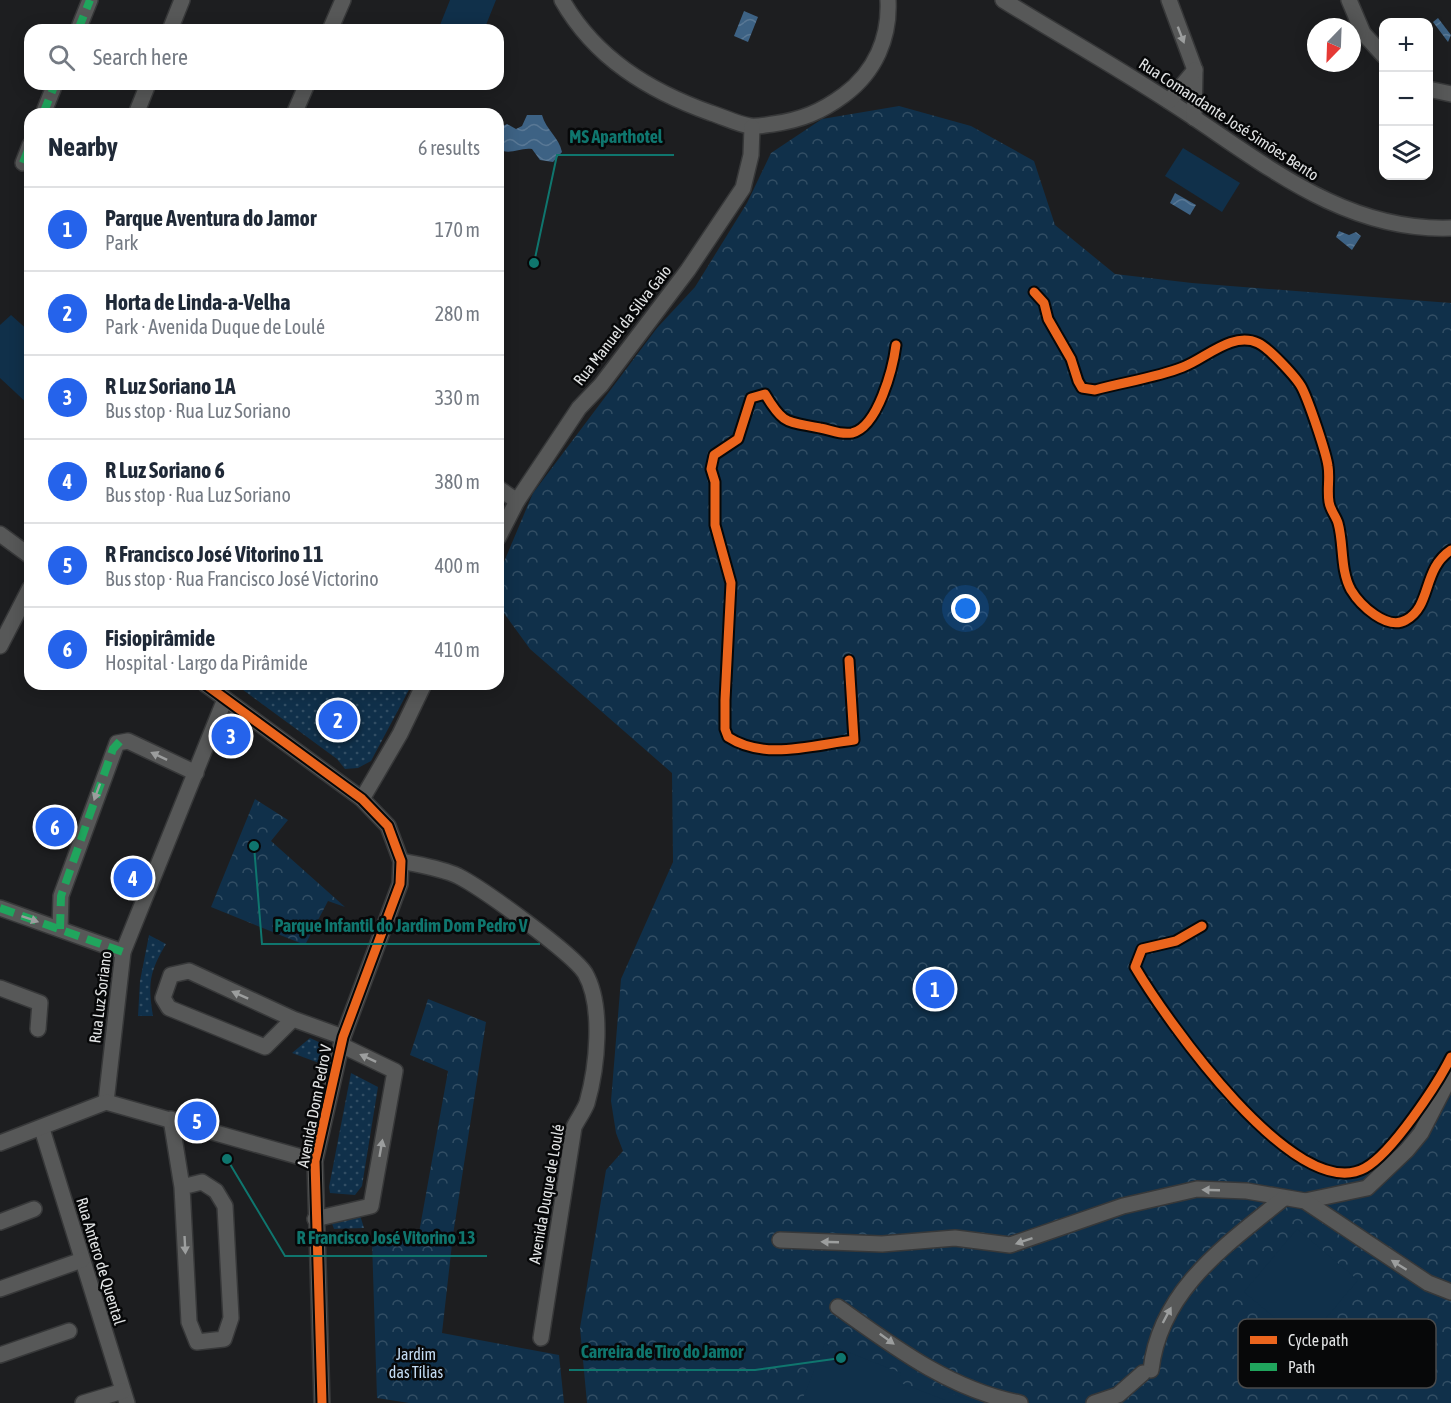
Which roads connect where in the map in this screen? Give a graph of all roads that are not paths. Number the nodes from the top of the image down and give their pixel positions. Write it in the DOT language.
graph roads {
  1 [pos="90,0"];
  2 [pos="182,0"];
  3 [pos="343,0"];
  4 [pos="562,0"];
  5 [pos="888,0"];
  6 [pos="1003,0"];
  7 [pos="1169,0"];
  8 [pos="1349,0"];
  9 [pos="80,24"];
  10 [pos="172,24"];
  11 [pos="333,24"];
  12 [pos="1379,51"];
  13 [pos="1195,70"];
  14 [pos="53,90"];
  15 [pos="145,90"];
  16 [pos="304,90"];
  17 [pos="1433,90"];
  18 [pos="1451,94"];
  19 [pos="1169,101"];
  20 [pos="45,108"];
  21 [pos="138,108"];
  22 [pos="297,108"];
  23 [pos="1194,118"];
  24 [pos="752,127"];
  25 [pos="1451,228"];
  26 [pos="504,492"];
  27 [pos="517,501"];
  28 [pos="504,526"];
  29 [pos="0,534"];
  30 [pos="24,551"];
  31 [pos="24,600"];
  32 [pos="0,646"];
  33 [pos="213,690"];
  34 [pos="421,690"];
  35 [pos="225,699"];
  36 [pos="196,773"];
  37 [pos="362,799"];
  38 [pos="401,861"];
  39 [pos="0,908"];
  40 [pos="60,929"];
  41 [pos="123,952"];
  42 [pos="0,987"];
  43 [pos="293,1018"];
  44 [pos="38,1029"];
  45 [pos="342,1041"];
  46 [pos="1451,1075"];
  47 [pos="106,1102"];
  48 [pos="171,1119"];
  49 [pos="42,1129"];
  50 [pos="0,1143"];
  51 [pos="315,1161"];
  52 [pos="182,1187"];
  53 [pos="1284,1198"];
  54 [pos="1305,1201"];
  55 [pos="34,1209"];
  56 [pos="315,1220"];
  57 [pos="0,1222"];
  58 [pos="780,1240"];
  59 [pos="82,1260"];
  60 [pos="0,1289"];
  61 [pos="1451,1292"];
  62 [pos="838,1306"];
  63 [pos="69,1331"];
  64 [pos="541,1338"];
  65 [pos="0,1355"];
  66 [pos="125,1397"];
  67 [pos="83,1403"];
  68 [pos="322,1403"];
  69 [pos="1020,1403"];
  70 [pos="1094,1403"];
  1 -- 9 [label="street"];
  2 -- 10 [label="street"];
  3 -- 11 [label="street"];
  4 -- 24 [label="street"];
  5 -- 24 [label="street"];
  6 -- 19 [label="street, Rua Comandante José Simões Bento"];
  7 -- 13 [label="street, one-way"];
  8 -- 12 [label="street"];
  13 -- 19 [label="street"];
  13 -- 23 [label="street"];
  14 -- 20 [label="street"];
  15 -- 21 [label="street"];
  16 -- 22 [label="street"];
  17 -- 18 [label="street"];
  19 -- 23 [label="street, Rua Comandante José Simões Bento"];
  23 -- 25 [label="street, Rua Comandante José Simões Bento"];
  24 -- 27 [label="street, Rua Manuel da Silva Gaio"];
  26 -- 27 [label="street"];
  27 -- 28 [label="street, Rua Manuel da Silva Gaio"];
  29 -- 30 [label="street"];
  31 -- 32 [label="street"];
  33 -- 35 [label="street"];
  34 -- 37 [label="street"];
  35 -- 36 [label="street, Rua Luz Soriano"];
  35 -- 37 [label="street"];
  36 -- 40 [label="street, one-way"];
  36 -- 41 [label="street, Rua Luz Soriano"];
  37 -- 38 [label="street"];
  38 -- 45 [label="street, Avenida Dom Pedro V"];
  38 -- 64 [label="street, Avenida Duque de Loulé"];
  39 -- 40 [label="street, one-way"];
  40 -- 41 [label="street"];
  41 -- 47 [label="street, Rua Luz Soriano"];
  42 -- 44 [label="street"];
  43 -- 43 [label="street, one-way"];
  43 -- 45 [label="street"];
  45 -- 51 [label="street, Avenida Dom Pedro V"];
  56 -- 45 [label="street, Avenida Dom Pedro V, one-way"];
  46 -- 54 [label="street"];
  47 -- 48 [label="street"];
  47 -- 49 [label="street"];
  48 -- 51 [label="street"];
  48 -- 52 [label="street"];
  49 -- 50 [label="street"];
  49 -- 59 [label="street, Rua Antero de Quental"];
  51 -- 56 [label="street, Avenida Dom Pedro V"];
  52 -- 52 [label="street, one-way"];
  53 -- 54 [label="street"];
  53 -- 58 [label="street, one-way"];
  70 -- 53 [label="street, one-way"];
  61 -- 54 [label="street, one-way"];
  55 -- 57 [label="street"];
  56 -- 68 [label="street, Avenida Dom Pedro V"];
  59 -- 60 [label="street"];
  59 -- 66 [label="street, Rua Antero de Quental"];
  62 -- 69 [label="street, one-way"];
  63 -- 65 [label="street"];
  66 -- 67 [label="street"];
}
